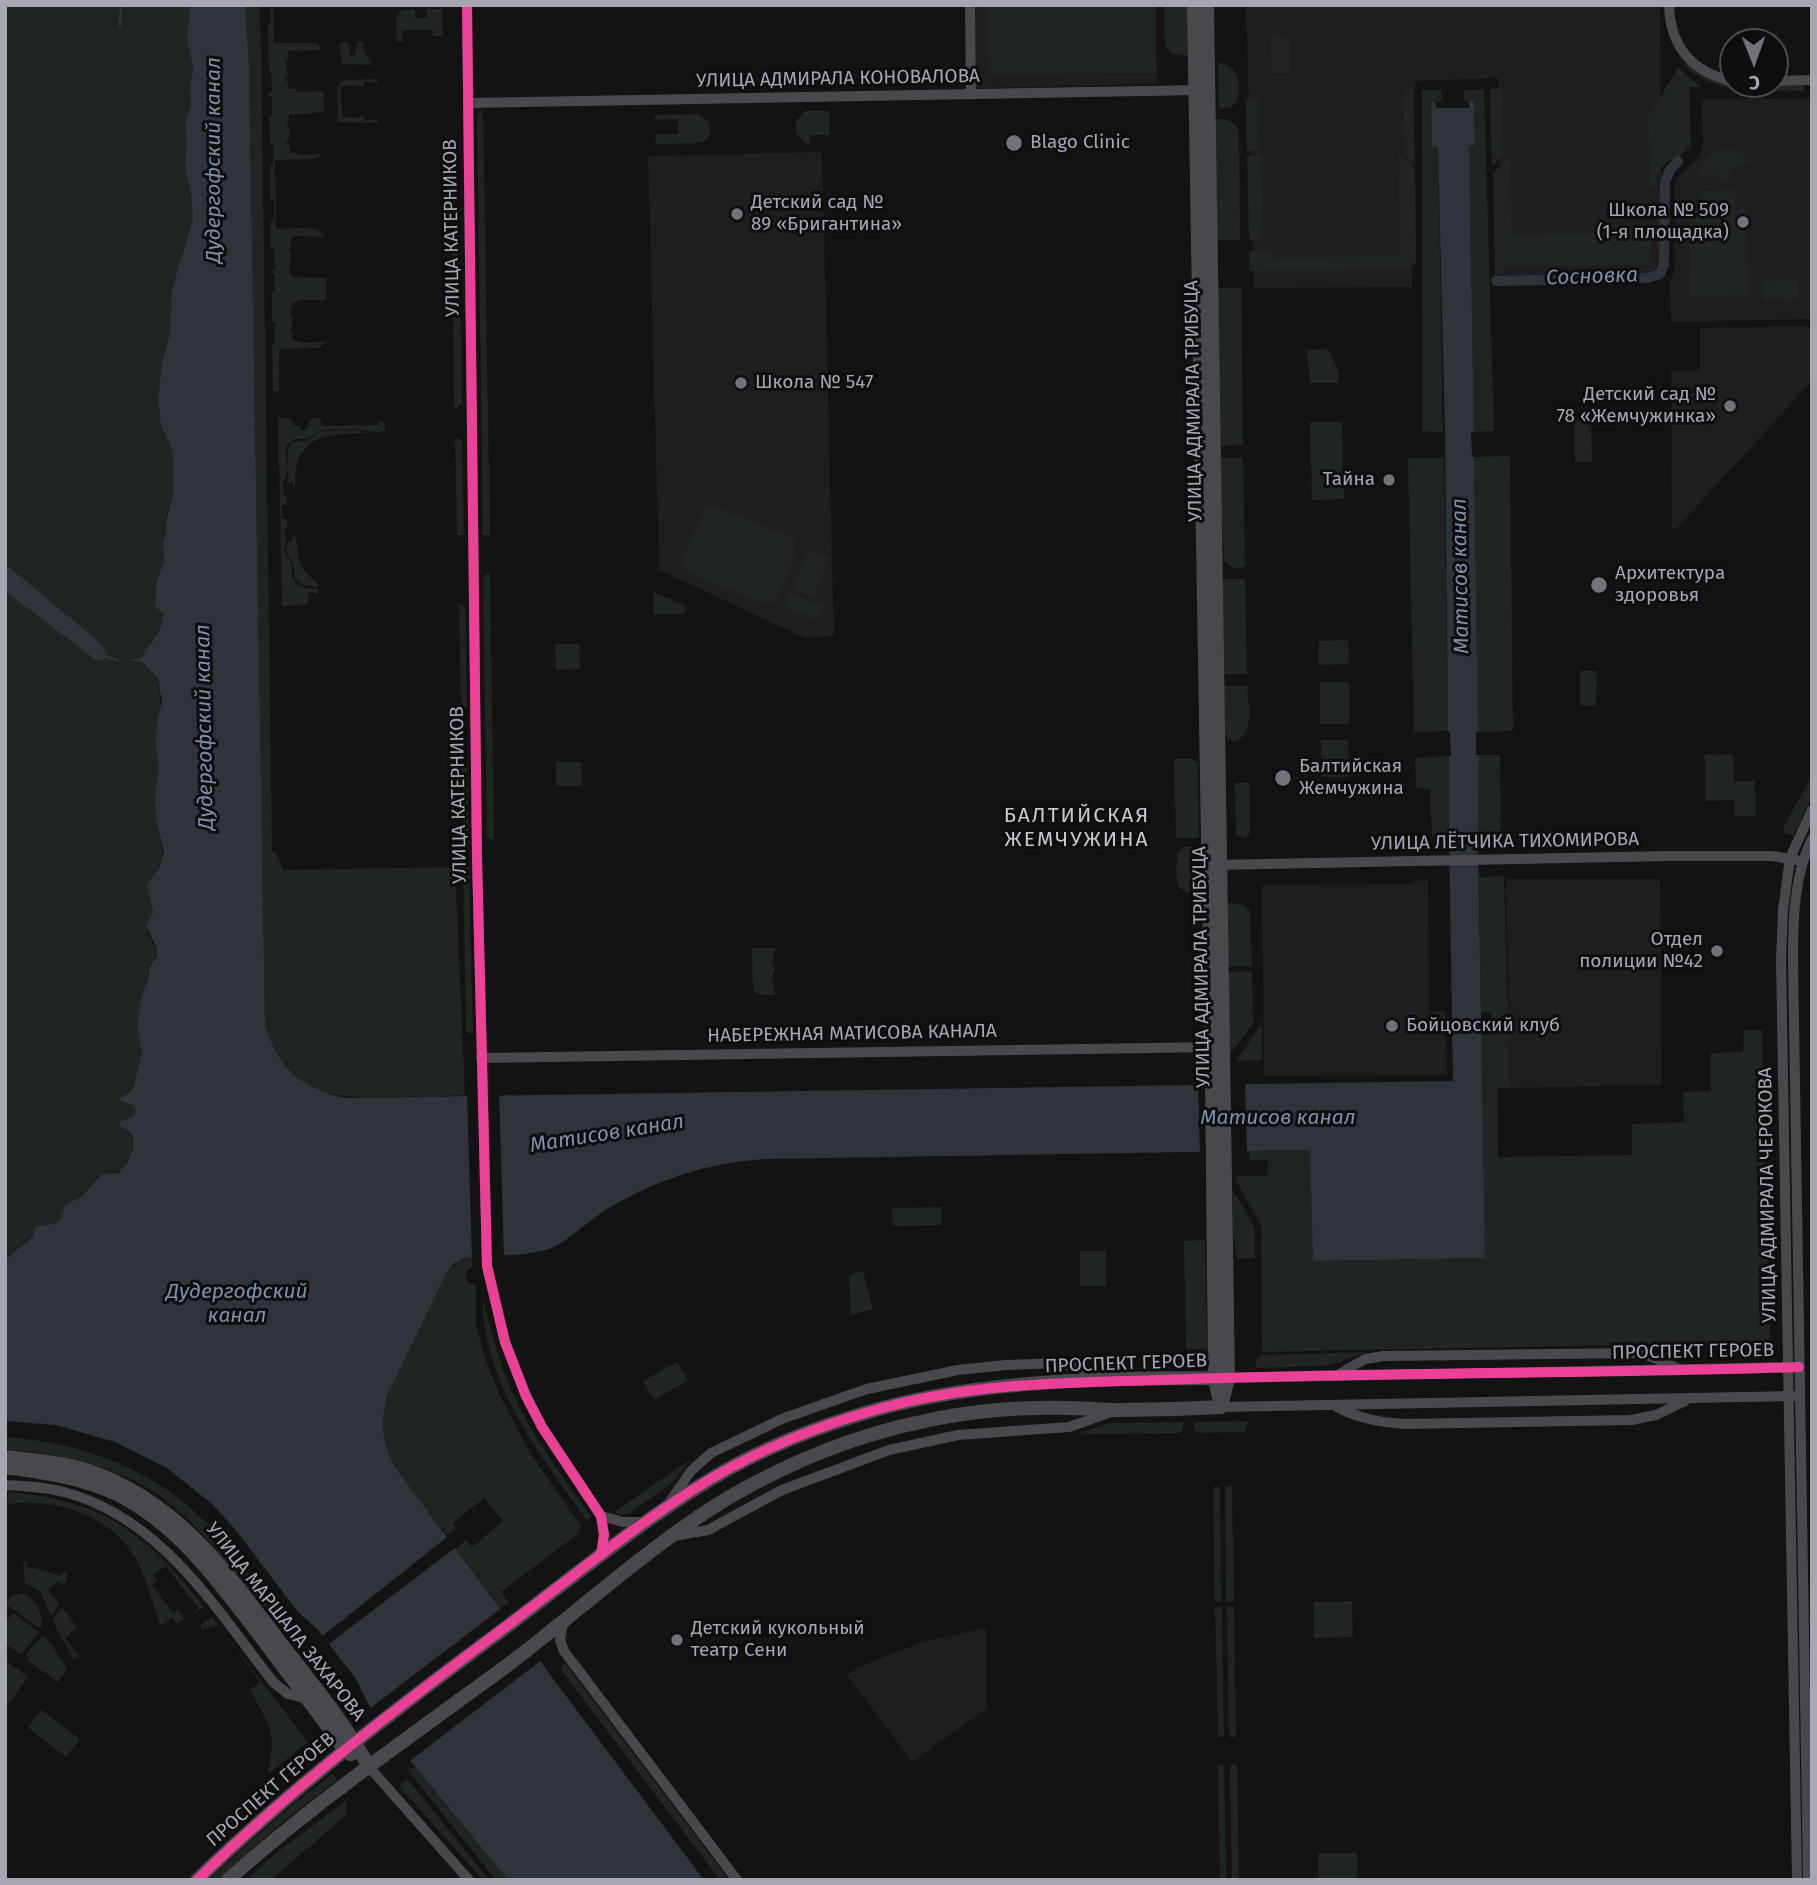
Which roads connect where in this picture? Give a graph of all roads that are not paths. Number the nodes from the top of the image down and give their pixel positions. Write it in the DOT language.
graph roads {
  1 [pos="467,5"];
  2 [pos="970,5"];
  3 [pos="1194,5"];
  4 [pos="1207,5"];
  5 [pos="1669,5"];
  6 [pos="1719,76"];
  7 [pos="1812,80"];
  8 [pos="1789,81"];
  9 [pos="1202,90"];
  10 [pos="971,94"];
  11 [pos="468,103"];
  12 [pos="1812,810"];
  13 [pos="1812,839"];
  14 [pos="1790,858"];
  15 [pos="1802,861"];
  16 [pos="1214,865"];
  17 [pos="1217,1047"];
  18 [pos="481,1058"];
  19 [pos="1794,1367"];
  20 [pos="1679,1369"];
  21 [pos="1335,1376"];
  22 [pos="1222,1378"];
  23 [pos="1118,1381"];
  24 [pos="1795,1396"];
  25 [pos="1690,1398"];
  26 [pos="1335,1405"];
  27 [pos="1221,1407"];
  28 [pos="1116,1410"];
  29 [pos="5,1457"];
  30 [pos="5,1467"];
  31 [pos="5,1485"];
  32 [pos="666,1507"];
  33 [pos="601,1516"];
  34 [pos="647,1521"];
  35 [pos="671,1537"];
  36 [pos="601,1555"];
  37 [pos="563,1622"];
  38 [pos="534,1645"];
  39 [pos="564,1651"];
  40 [pos="308,1699"];
  41 [pos="350,1745"];
  42 [pos="369,1767"];
  43 [pos="197,1880"];
  44 [pos="228,1880"];
  45 [pos="469,1880"];
  46 [pos="737,1880"];
  47 [pos="1797,1880"];
  48 [pos="1808,1880"];
  1 -- 11 [label="street, УЛИЦА КАТЕРНИКОВ"];
  2 -- 10 [label="street"];
  3 -- 9 [label="street, УЛИЦА АДМИРАЛА ТРИБУЦА"];
  4 -- 9 [label="street, УЛИЦА АДМИРАЛА ТРИБУЦА"];
  5 -- 6 [label="street"];
  7 -- 8 [label="street"];
  9 -- 10 [label="street, УЛИЦА АДМИРАЛА КОНОВАЛОВА"];
  9 -- 16 [label="street, УЛИЦА АДМИРАЛА ТРИБУЦА"];
  10 -- 11 [label="street, УЛИЦА АДМИРАЛА КОНОВАЛОВА"];
  11 -- 18 [label="street, УЛИЦА КАТЕРНИКОВ"];
  12 -- 14 [label="street, УЛИЦА АДМИРАЛА ЧЕРОКОВА"];
  13 -- 15 [label="street, УЛИЦА АДМИРАЛА ЧЕРОКОВА"];
  14 -- 15 [label="street, УЛИЦА ЛЁТЧИКА ТИХОМИРОВА"];
  14 -- 16 [label="street, УЛИЦА ЛЁТЧИКА ТИХОМИРОВА"];
  14 -- 19 [label="street, УЛИЦА АДМИРАЛА ЧЕРОКОВА"];
  15 -- 19 [label="street, УЛИЦА АДМИРАЛА ЧЕРОКОВА"];
  16 -- 17 [label="street, УЛИЦА АДМИРАЛА ТРИБУЦА"];
  17 -- 18 [label="street, НАБЕРЕЖНАЯ МАТИСОВА КАНАЛА"];
  17 -- 22 [label="street, УЛИЦА АДМИРАЛА ТРИБУЦА"];
  18 -- 33 [label="street, УЛИЦА КАТЕРНИКОВ"];
  19 -- 20 [label="street, ПРОСПЕКТ ГЕРОЕВ"];
  19 -- 24 [label="street, УЛИЦА АДМИРАЛА ЧЕРОКОВА"];
  20 -- 21 [label="street, ПРОСПЕКТ ГЕРОЕВ"];
  20 -- 21 [label="street"];
  21 -- 22 [label="street, ПРОСПЕКТ ГЕРОЕВ"];
  22 -- 23 [label="street, ПРОСПЕКТ ГЕРОЕВ"];
  22 -- 27 [label="street, УЛИЦА АДМИРАЛА ТРИБУЦА"];
  23 -- 32 [label="street, ПРОСПЕКТ ГЕРОЕВ"];
  23 -- 32 [label="street"];
  24 -- 25 [label="street"];
  24 -- 47 [label="street, УЛИЦА АДМИРАЛА ЧЕРОКОВА"];
  24 -- 48 [label="street, УЛИЦА АДМИРАЛА ЧЕРОКОВА"];
  25 -- 26 [label="street"];
  25 -- 26 [label="street"];
  26 -- 27 [label="street"];
  27 -- 28 [label="street"];
  28 -- 35 [label="street"];
  28 -- 35 [label="street"];
  29 -- 41 [label="street, УЛИЦА МАРШАЛА ЗАХАРОВА"];
  30 -- 40 [label="street, УЛИЦА МАРШАЛА ЗАХАРОВА"];
  31 -- 40 [label="street"];
  32 -- 34 [label="street, ПРОСПЕКТ ГЕРОЕВ"];
  33 -- 34 [label="street"];
  33 -- 36 [label="street"];
  34 -- 36 [label="street, ПРОСПЕКТ ГЕРОЕВ"];
  35 -- 37 [label="street"];
  36 -- 41 [label="street, ПРОСПЕКТ ГЕРОЕВ"];
  37 -- 38 [label="street"];
  37 -- 39 [label="street"];
  38 -- 39 [label="street"];
  38 -- 42 [label="street, ПРОСПЕКТ ГЕРОЕВ"];
  39 -- 46 [label="street"];
  40 -- 41 [label="street, УЛИЦА МАРШАЛА ЗАХАРОВА"];
  41 -- 42 [label="street, УЛИЦА МАРШАЛА ЗАХАРОВА"];
  41 -- 43 [label="street, ПРОСПЕКТ ГЕРОЕВ"];
  42 -- 44 [label="street, ПРОСПЕКТ ГЕРОЕВ"];
  42 -- 45 [label="street, УЛИЦА МАРШАЛА ЗАХАРОВА"];
}
